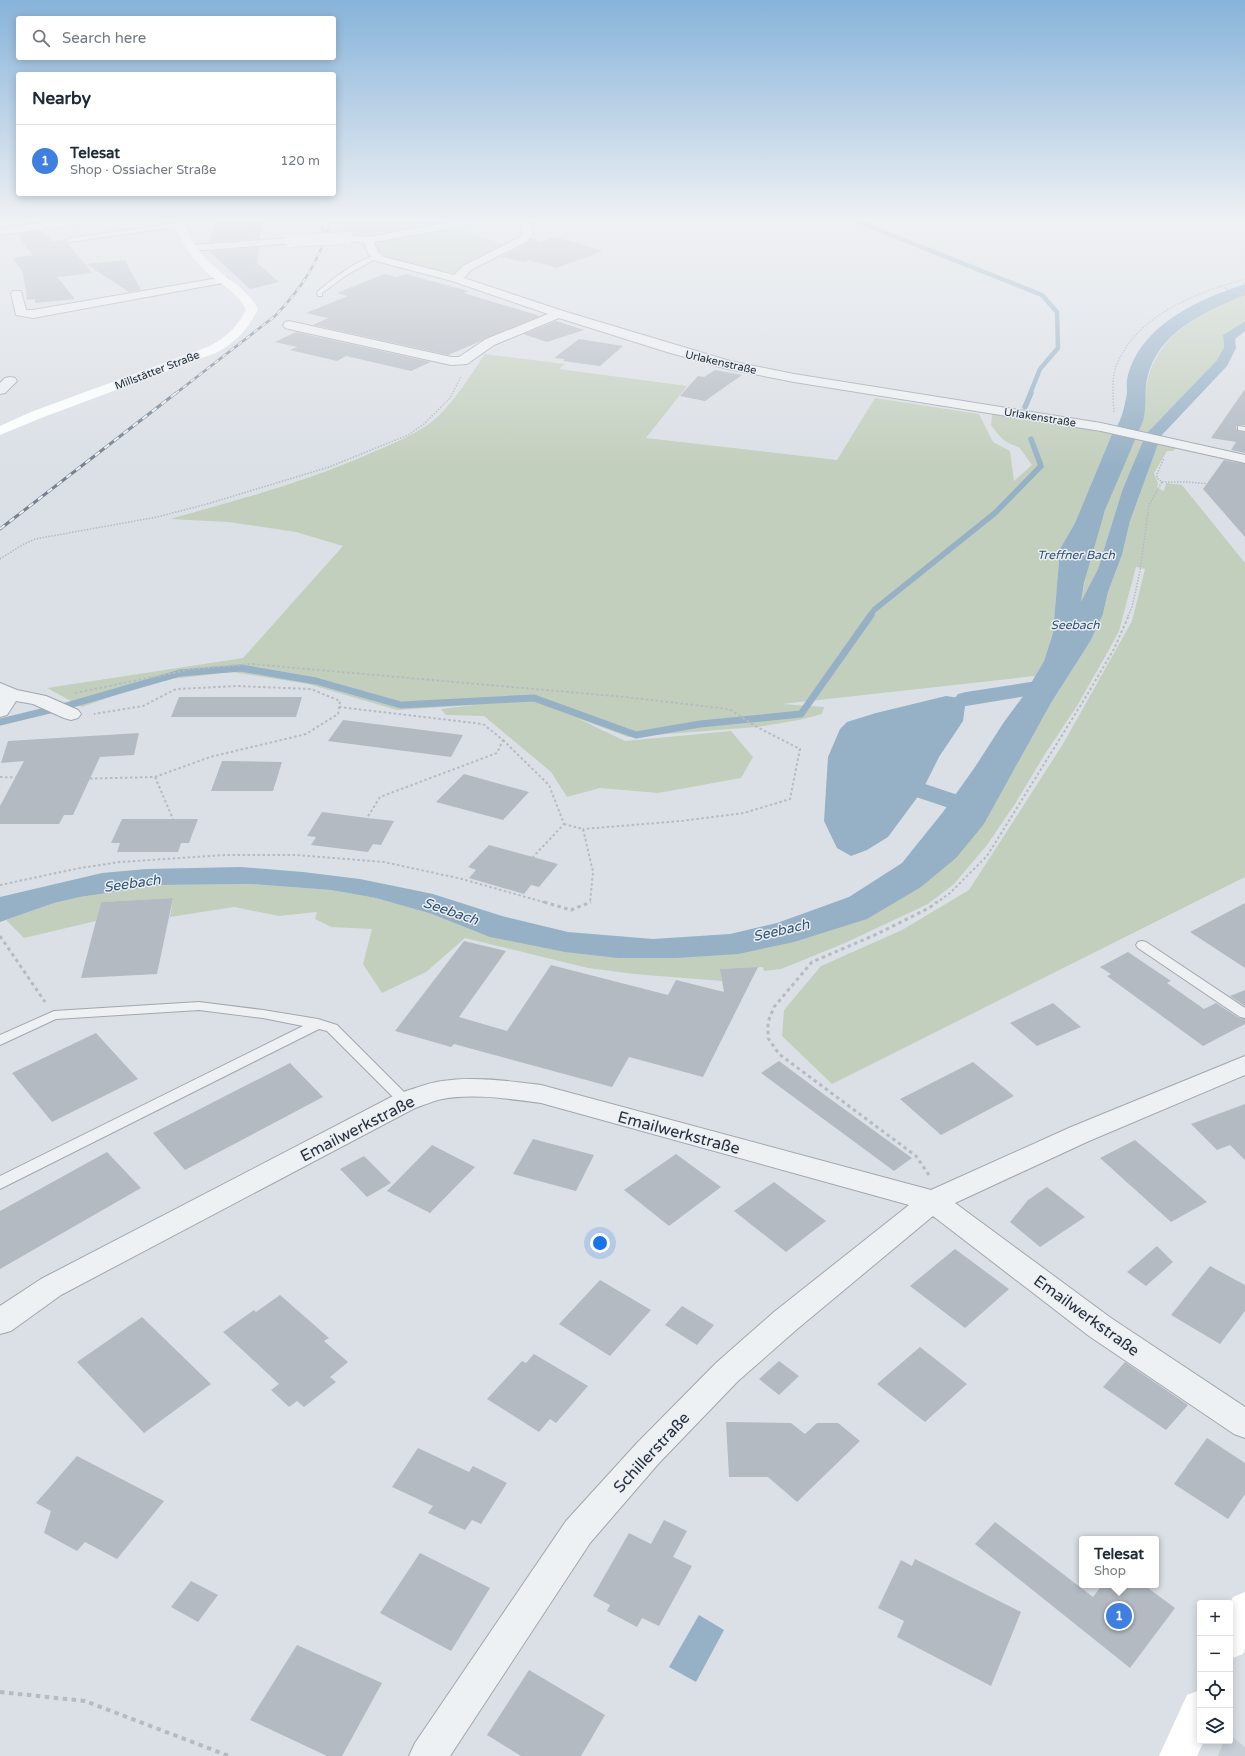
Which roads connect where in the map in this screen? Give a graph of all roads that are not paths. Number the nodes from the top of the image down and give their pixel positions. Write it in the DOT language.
graph roads {
  1 [pos="19,303"];
  2 [pos="96,303"];
  3 [pos="249,303"];
  4 [pos="526,303"];
  5 [pos="559,314"];
  6 [pos="290,325"];
  7 [pos="3,428"];
  8 [pos="1245,459"];
  9 [pos="3,701"];
  10 [pos="71,714"];
  11 [pos="1142,945"];
  12 [pos="1245,1014"];
  13 [pos="318,1024"];
  14 [pos="0,1040"];
  15 [pos="1245,1065"];
  16 [pos="406,1100"];
  17 [pos="0,1183"];
  18 [pos="933,1201"];
  19 [pos="0,1322"];
  20 [pos="1245,1424"];
  21 [pos="1245,1609"];
  22 [pos="1233,1636"];
  23 [pos="1197,1715"];
  24 [pos="428,1756"];
  25 [pos="1178,1756"];
  1 -- 2 [label="street"];
  3 -- 7 [label="street, Millstätter Straße"];
  4 -- 5 [label="street, Urlakenstraße"];
  5 -- 6 [label="street"];
  5 -- 8 [label="street, Urlakenstraße"];
  9 -- 10 [label="street"];
  11 -- 12 [label="lane"];
  13 -- 14 [label="lane"];
  13 -- 16 [label="lane"];
  13 -- 17 [label="lane"];
  15 -- 18 [label="street"];
  16 -- 18 [label="street, Emailwerkstraße"];
  16 -- 19 [label="street, Emailwerkstraße"];
  18 -- 20 [label="street, Emailwerkstraße"];
  18 -- 24 [label="street, Schillerstraße"];
  21 -- 22 [label="street"];
  23 -- 25 [label="street"];
}
